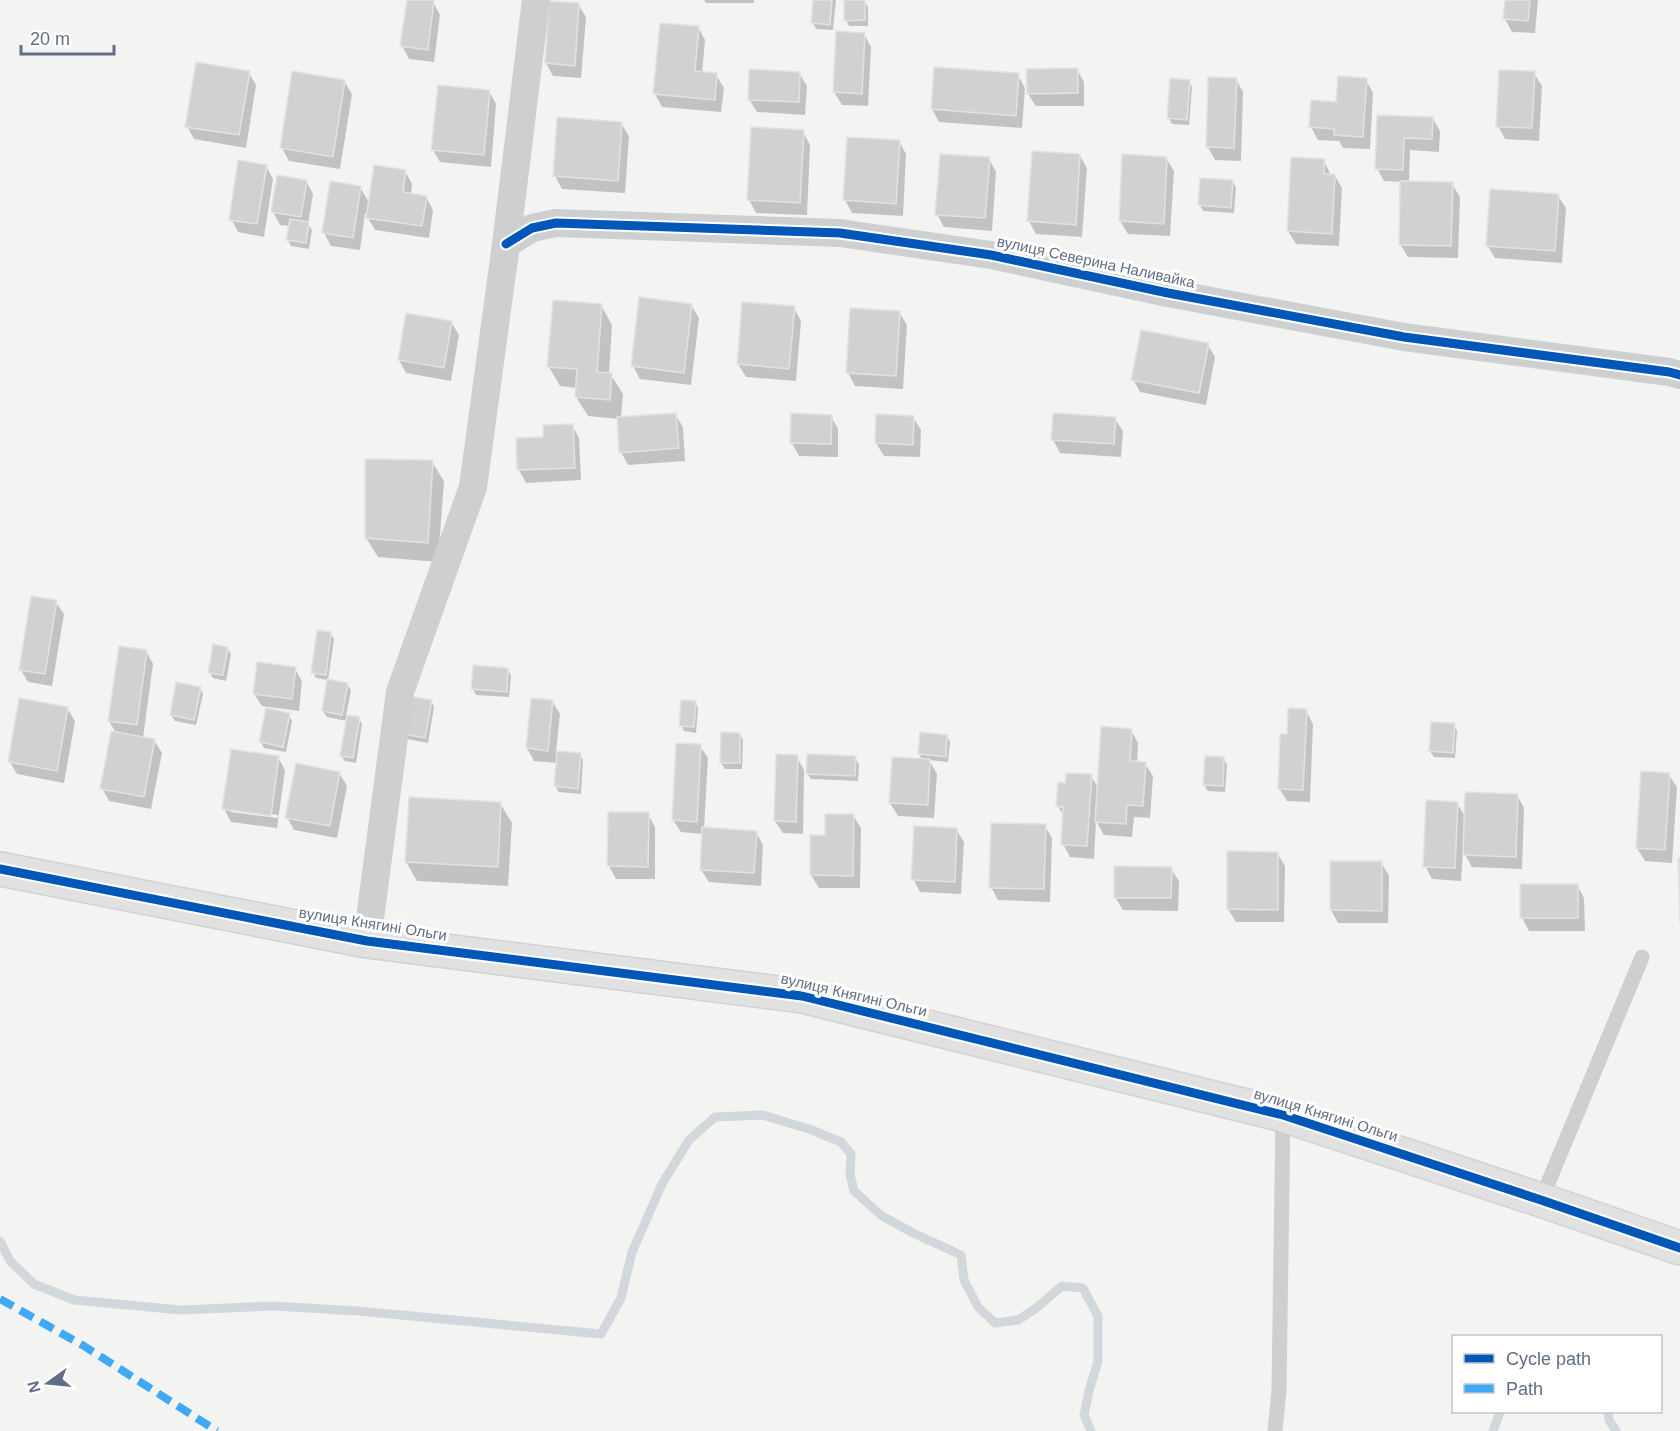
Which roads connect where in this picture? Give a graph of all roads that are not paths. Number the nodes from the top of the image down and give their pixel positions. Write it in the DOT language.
graph roads {
  1 [pos="536,0"];
  2 [pos="506,244"];
  3 [pos="1680,375"];
  4 [pos="0,869"];
  5 [pos="367,941"];
  6 [pos="1642,957"];
  7 [pos="1283,1115"];
  8 [pos="1541,1200"];
  9 [pos="1680,1248"];
  10 [pos="1275,1431"];
  1 -- 2 [label="street"];
  2 -- 3 [label="street, вулиця Северина Наливайка"];
  2 -- 5 [label="street"];
  4 -- 5 [label="street, вулиця Княгині Ольги"];
  5 -- 7 [label="street, вулиця Княгині Ольги"];
  6 -- 8 [label="lane"];
  7 -- 8 [label="street, вулиця Княгині Ольги"];
  7 -- 10 [label="lane"];
  8 -- 9 [label="street, вулиця Княгині Ольги"];
}
